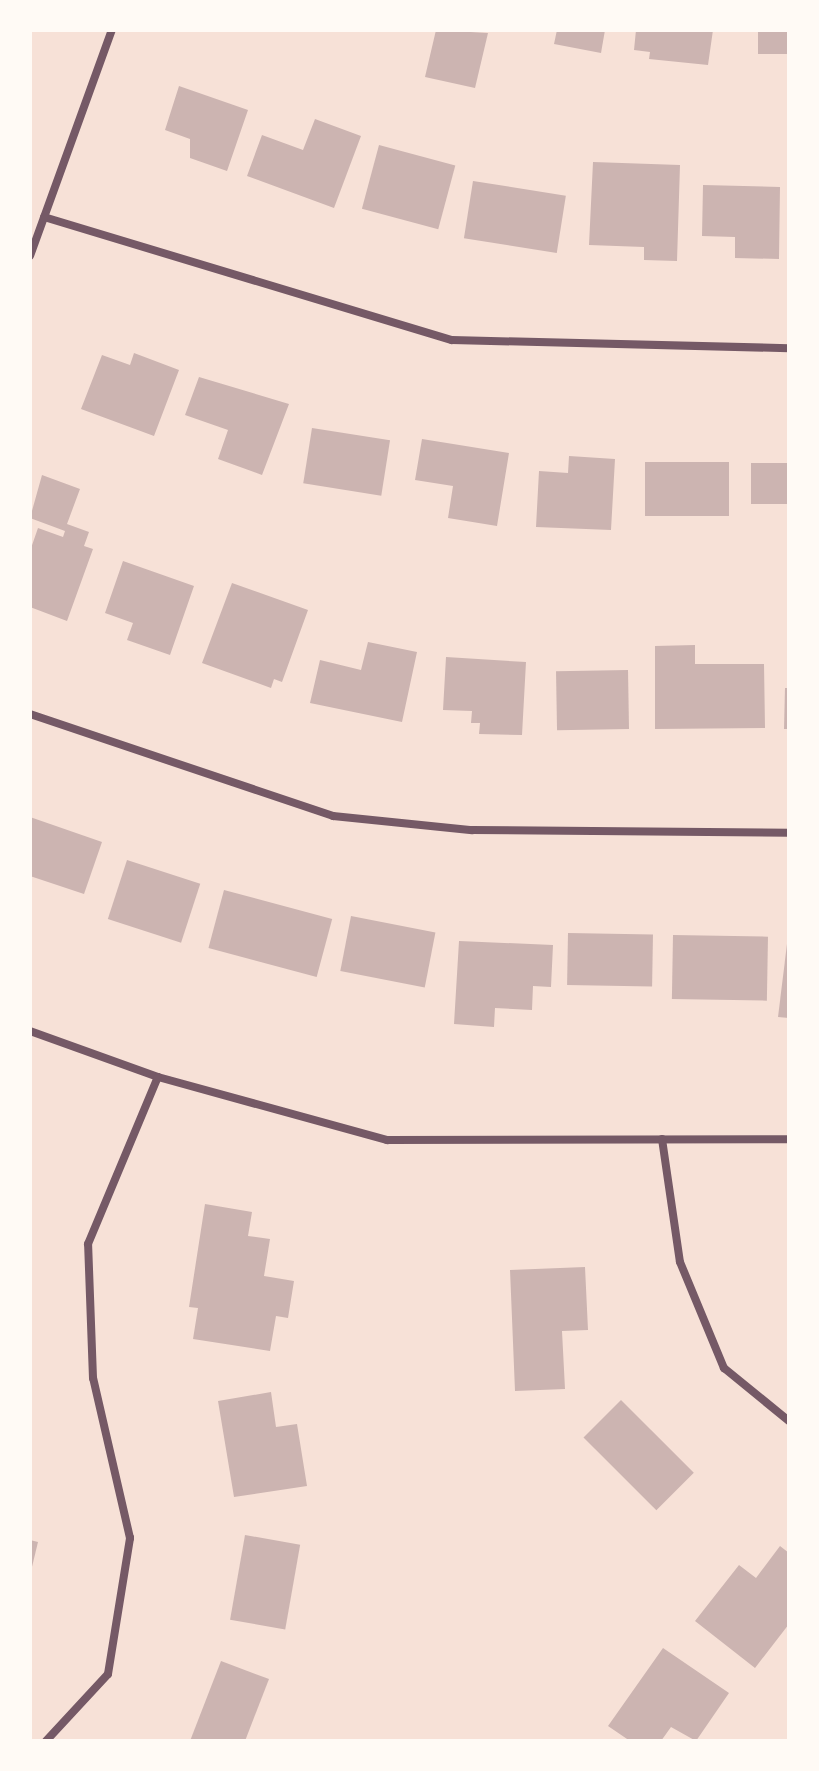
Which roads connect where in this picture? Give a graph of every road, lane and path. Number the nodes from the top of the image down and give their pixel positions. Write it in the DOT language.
graph roads {
  1 [pos="112,30"];
  2 [pos="44,217"];
  3 [pos="30,256"];
  4 [pos="789,348"];
  5 [pos="30,714"];
  6 [pos="789,833"];
  7 [pos="30,1031"];
  8 [pos="158,1077"];
  9 [pos="662,1139"];
  10 [pos="789,1139"];
  11 [pos="789,1421"];
  12 [pos="46,1741"];
  1 -- 2 [label="street"];
  2 -- 3 [label="street"];
  2 -- 4 [label="street"];
  5 -- 6 [label="street"];
  7 -- 8 [label="street"];
  8 -- 9 [label="street"];
  8 -- 12 [label="street"];
  9 -- 10 [label="street"];
  9 -- 11 [label="street"];
}
